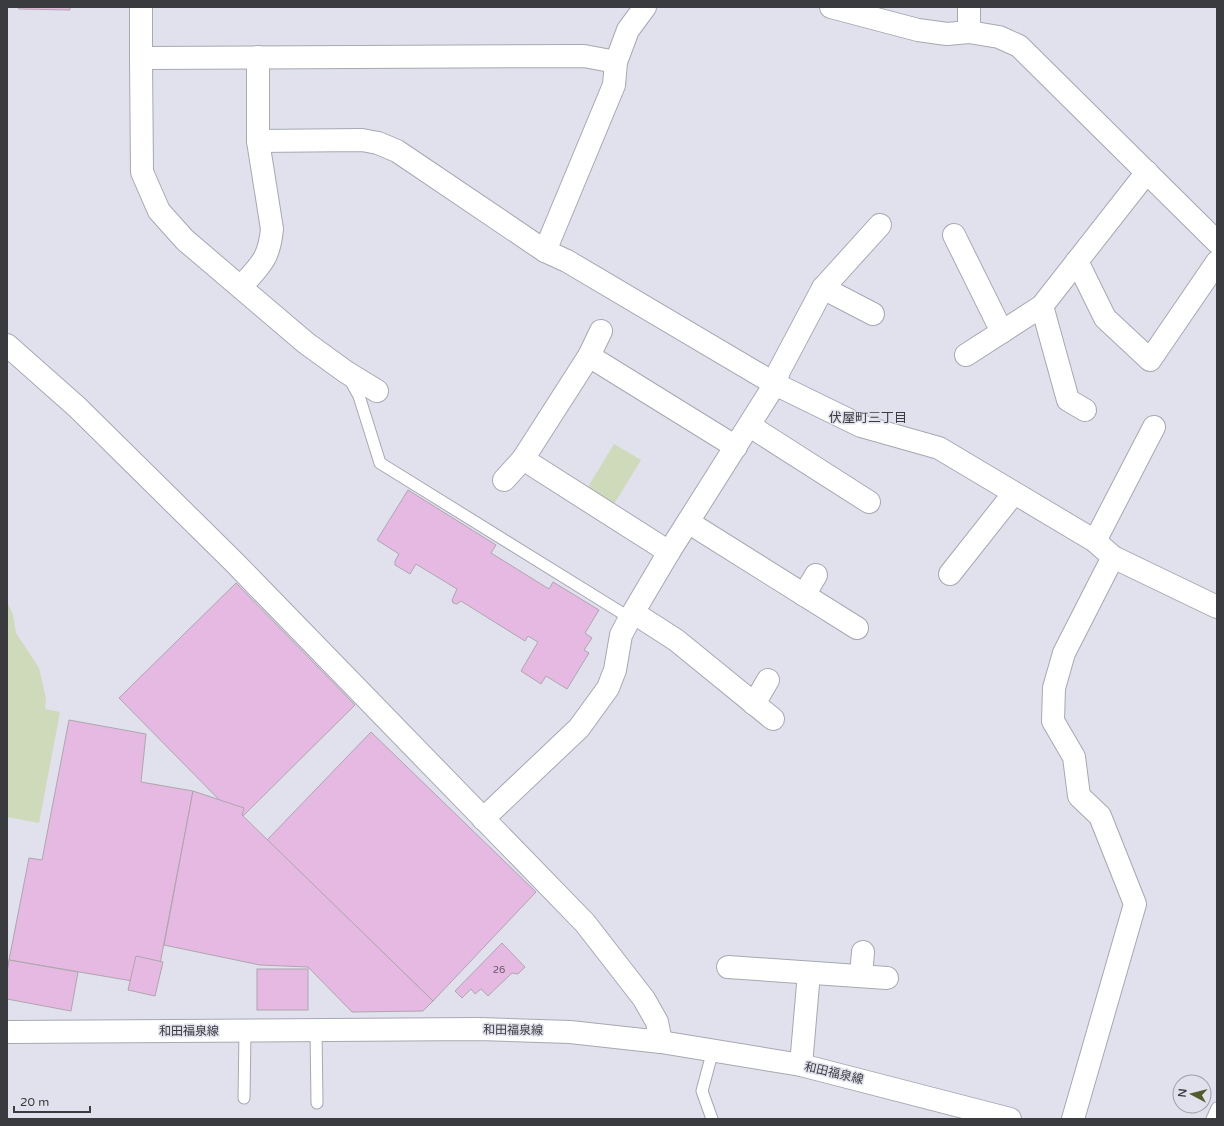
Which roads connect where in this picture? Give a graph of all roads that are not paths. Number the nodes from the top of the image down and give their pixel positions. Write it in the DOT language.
graph roads {
  1 [pos="141,7"];
  2 [pos="646,7"];
  3 [pos="831,7"];
  4 [pos="969,7"];
  5 [pos="969,32"];
  6 [pos="258,57"];
  7 [pos="141,58"];
  8 [pos="616,62"];
  9 [pos="258,141"];
  10 [pos="1147,172"];
  11 [pos="880,225"];
  12 [pos="954,235"];
  13 [pos="1217,242"];
  14 [pos="545,251"];
  15 [pos="1077,261"];
  16 [pos="1217,262"];
  17 [pos="241,287"];
  18 [pos="823,288"];
  19 [pos="1042,306"];
  20 [pos="873,314"];
  21 [pos="601,331"];
  22 [pos="1002,332"];
  23 [pos="7,345"];
  24 [pos="589,356"];
  25 [pos="966,356"];
  26 [pos="346,372"];
  27 [pos="775,384"];
  28 [pos="377,390"];
  29 [pos="1085,410"];
  30 [pos="750,426"];
  31 [pos="1154,427"];
  32 [pos="736,447"];
  33 [pos="523,459"];
  34 [pos="504,480"];
  35 [pos="1014,493"];
  36 [pos="869,502"];
  37 [pos="688,522"];
  38 [pos="1095,541"];
  39 [pos="669,552"];
  40 [pos="1113,557"];
  41 [pos="950,574"];
  42 [pos="816,575"];
  43 [pos="804,595"];
  44 [pos="1217,607"];
  45 [pos="632,616"];
  46 [pos="857,628"];
  47 [pos="768,680"];
  48 [pos="754,704"];
  49 [pos="773,720"];
  50 [pos="483,819"];
  51 [pos="863,952"];
  52 [pos="728,967"];
  53 [pos="809,973"];
  54 [pos="861,976"];
  55 [pos="887,978"];
  56 [pos="316,1030"];
  57 [pos="245,1031"];
  58 [pos="7,1032"];
  59 [pos="661,1042"];
  60 [pos="713,1050"];
  61 [pos="801,1065"];
  62 [pos="244,1098"];
  63 [pos="317,1103"];
  64 [pos="1217,1108"];
  65 [pos="712,1119"];
  66 [pos="1010,1119"];
  67 [pos="1073,1119"];
  68 [pos="1212,1119"];
  1 -- 7 [label="street"];
  2 -- 8 [label="street"];
  3 -- 5 [label="street"];
  4 -- 5 [label="street"];
  5 -- 10 [label="street"];
  6 -- 7 [label="street"];
  6 -- 8 [label="street"];
  6 -- 9 [label="street"];
  7 -- 17 [label="street"];
  8 -- 14 [label="street"];
  9 -- 14 [label="street"];
  9 -- 17 [label="street"];
  10 -- 13 [label="street"];
  10 -- 15 [label="street"];
  11 -- 18 [label="street"];
  12 -- 22 [label="street"];
  14 -- 27 [label="street"];
  15 -- 16 [label="street"];
  15 -- 19 [label="street"];
  17 -- 26 [label="street"];
  18 -- 20 [label="street"];
  18 -- 27 [label="street"];
  19 -- 22 [label="street"];
  19 -- 29 [label="street"];
  21 -- 24 [label="street"];
  22 -- 25 [label="street"];
  23 -- 50 [label="street"];
  24 -- 32 [label="street"];
  24 -- 33 [label="street"];
  26 -- 28 [label="street"];
  26 -- 45 [label="lane"];
  27 -- 30 [label="street"];
  27 -- 35 [label="street"];
  30 -- 32 [label="street"];
  30 -- 36 [label="street"];
  31 -- 38 [label="street"];
  32 -- 37 [label="street"];
  33 -- 34 [label="street"];
  33 -- 39 [label="street"];
  35 -- 38 [label="street"];
  35 -- 41 [label="street"];
  37 -- 39 [label="street"];
  37 -- 43 [label="street"];
  38 -- 40 [label="street"];
  39 -- 45 [label="street"];
  40 -- 44 [label="street"];
  40 -- 67 [label="street"];
  42 -- 43 [label="street"];
  43 -- 46 [label="street"];
  45 -- 48 [label="street"];
  45 -- 50 [label="street"];
  47 -- 48 [label="street"];
  48 -- 49 [label="street"];
  50 -- 59 [label="street"];
  51 -- 54 [label="street"];
  52 -- 53 [label="street"];
  53 -- 54 [label="street"];
  53 -- 61 [label="street"];
  54 -- 55 [label="street"];
  56 -- 57 [label="street, 和田福泉線"];
  56 -- 59 [label="street, 和田福泉線"];
  56 -- 63 [label="lane"];
  57 -- 58 [label="street, 和田福泉線"];
  57 -- 62 [label="lane"];
  59 -- 60 [label="street, 和田福泉線"];
  60 -- 61 [label="street, 和田福泉線"];
  60 -- 65 [label="lane"];
  61 -- 66 [label="street, 和田福泉線"];
  64 -- 68 [label="lane"];
}
